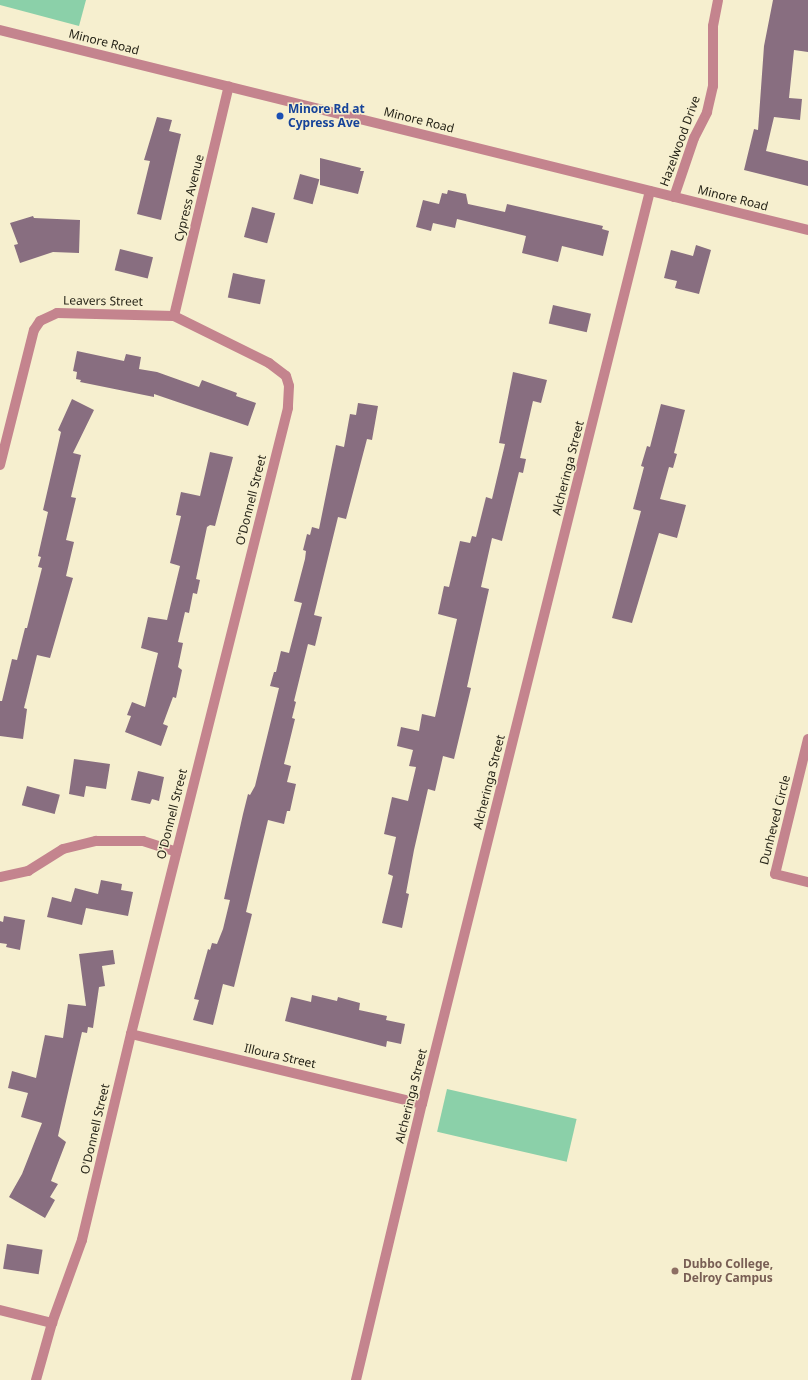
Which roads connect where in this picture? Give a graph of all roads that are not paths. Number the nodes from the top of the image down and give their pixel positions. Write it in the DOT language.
graph roads {
  1 [pos="718,0"];
  2 [pos="0,30"];
  3 [pos="229,86"];
  4 [pos="650,191"];
  5 [pos="674,197"];
  6 [pos="808,230"];
  7 [pos="174,316"];
  8 [pos="0,465"];
  9 [pos="808,739"];
  10 [pos="176,852"];
  11 [pos="0,877"];
  12 [pos="808,882"];
  13 [pos="131,1034"];
  14 [pos="422,1104"];
  15 [pos="0,1310"];
  16 [pos="52,1323"];
  17 [pos="36,1380"];
  18 [pos="356,1380"];
  1 -- 5 [label="street, Hazelwood Drive"];
  2 -- 3 [label="street, Minore Road"];
  3 -- 4 [label="street, Minore Road"];
  3 -- 7 [label="street, Cypress Avenue"];
  4 -- 5 [label="street, Minore Road"];
  4 -- 14 [label="street, Alcheringa Street"];
  5 -- 6 [label="street, Minore Road"];
  7 -- 8 [label="street, Leavers Street"];
  7 -- 10 [label="street, O'Donnell Street"];
  9 -- 12 [label="street, Dunheved Circle"];
  10 -- 11 [label="street"];
  10 -- 13 [label="street, O'Donnell Street"];
  13 -- 14 [label="street, Illoura Street"];
  13 -- 16 [label="street, O'Donnell Street"];
  14 -- 18 [label="street, Alcheringa Street"];
  15 -- 16 [label="street"];
  16 -- 17 [label="street, O'Donnell Street"];
}
